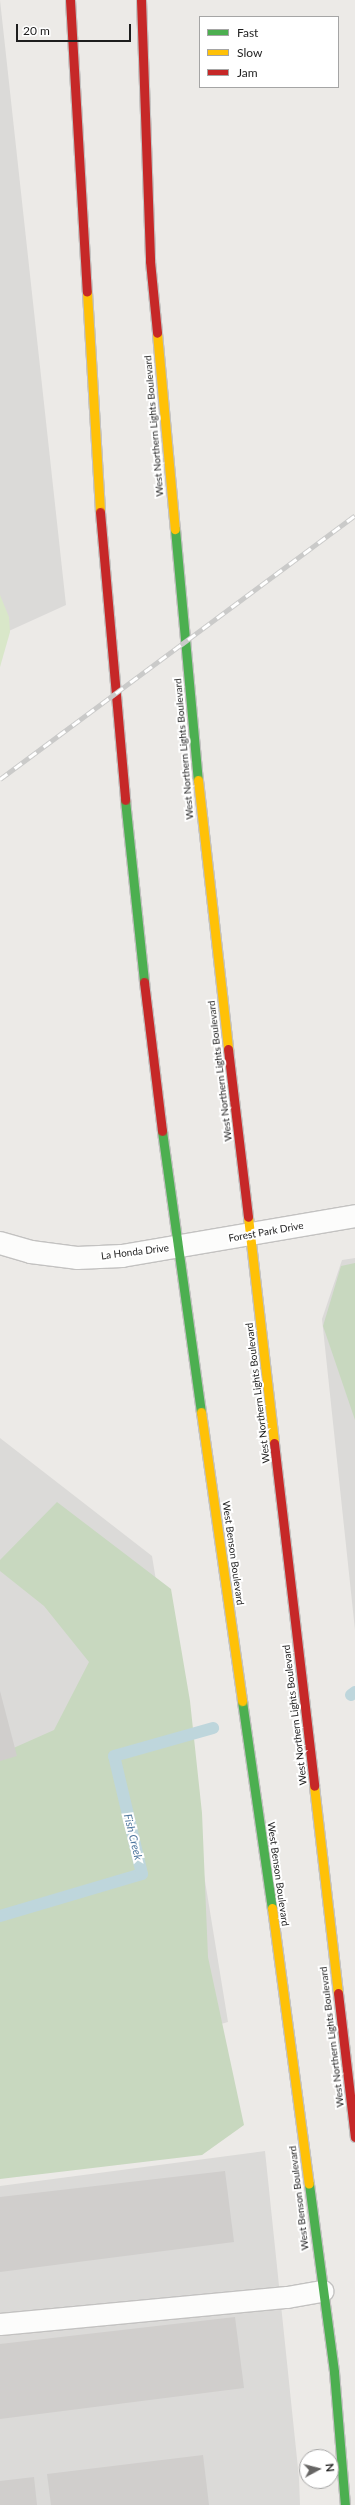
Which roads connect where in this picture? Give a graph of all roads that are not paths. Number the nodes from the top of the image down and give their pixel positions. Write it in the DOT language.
graph roads {
  1 [pos="70,0"];
  2 [pos="141,0"];
  3 [pos="355,1216"];
  4 [pos="251,1236"];
  5 [pos="0,1243"];
  6 [pos="177,1247"];
  7 [pos="355,2137"];
  8 [pos="322,2291"];
  9 [pos="0,2324"];
  10 [pos="346,2505"];
  1 -- 6 [label="main road"];
  2 -- 4 [label="main road, West Northern Lights Boulevard"];
  3 -- 4 [label="street, Forest Park Drive"];
  4 -- 6 [label="street, Forest Park Drive"];
  4 -- 7 [label="main road, West Northern Lights Boulevard"];
  5 -- 6 [label="street, La Honda Drive"];
  6 -- 8 [label="main road, West Benson Boulevard"];
  8 -- 9 [label="lane"];
  8 -- 10 [label="main road, West Benson Boulevard"];
}
